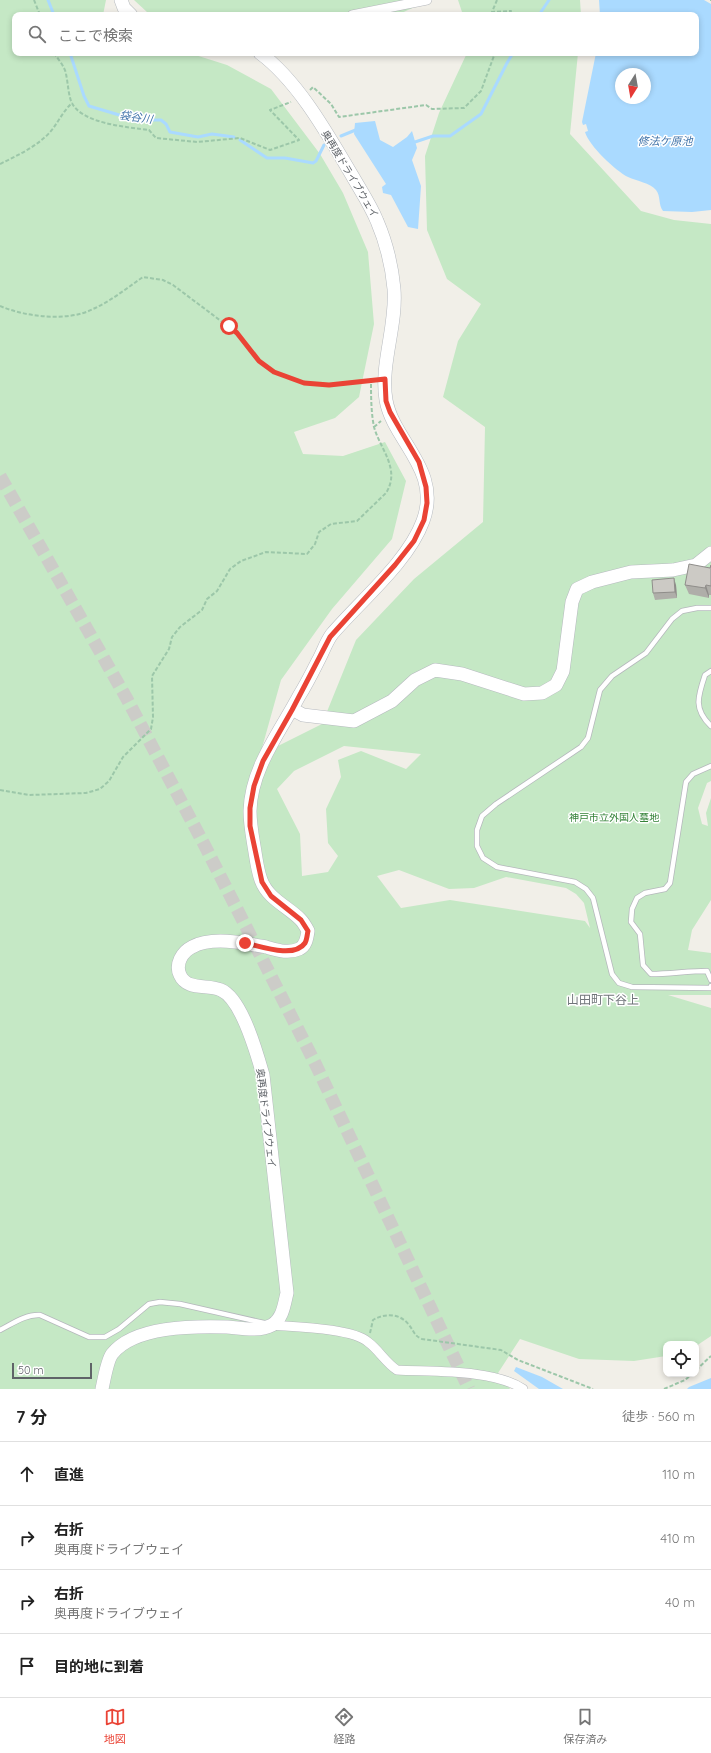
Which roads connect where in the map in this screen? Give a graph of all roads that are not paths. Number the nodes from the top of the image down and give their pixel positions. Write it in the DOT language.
graph roads {
  1 [pos="121,0"];
  2 [pos="427,0"];
  3 [pos="128,12"];
  4 [pos="367,12"];
  5 [pos="264,56"];
  6 [pos="711,553"];
  7 [pos="711,608"];
  8 [pos="711,671"];
  9 [pos="292,710"];
  10 [pos="711,726"];
  11 [pos="711,766"];
  12 [pos="711,980"];
  13 [pos="711,986"];
  14 [pos="271,1325"];
  15 [pos="0,1330"];
  16 [pos="102,1389"];
  17 [pos="523,1389"];
  1 -- 3 [label="street"];
  2 -- 4 [label="street"];
  5 -- 9 [label="street, 奥再度ドライブウェイ"];
  6 -- 9 [label="street"];
  7 -- 13 [label="lane"];
  8 -- 10 [label="lane"];
  9 -- 14 [label="street, 奥再度ドライブウェイ"];
  11 -- 12 [label="lane"];
  14 -- 15 [label="lane"];
  14 -- 16 [label="street"];
  14 -- 17 [label="street"];
}
